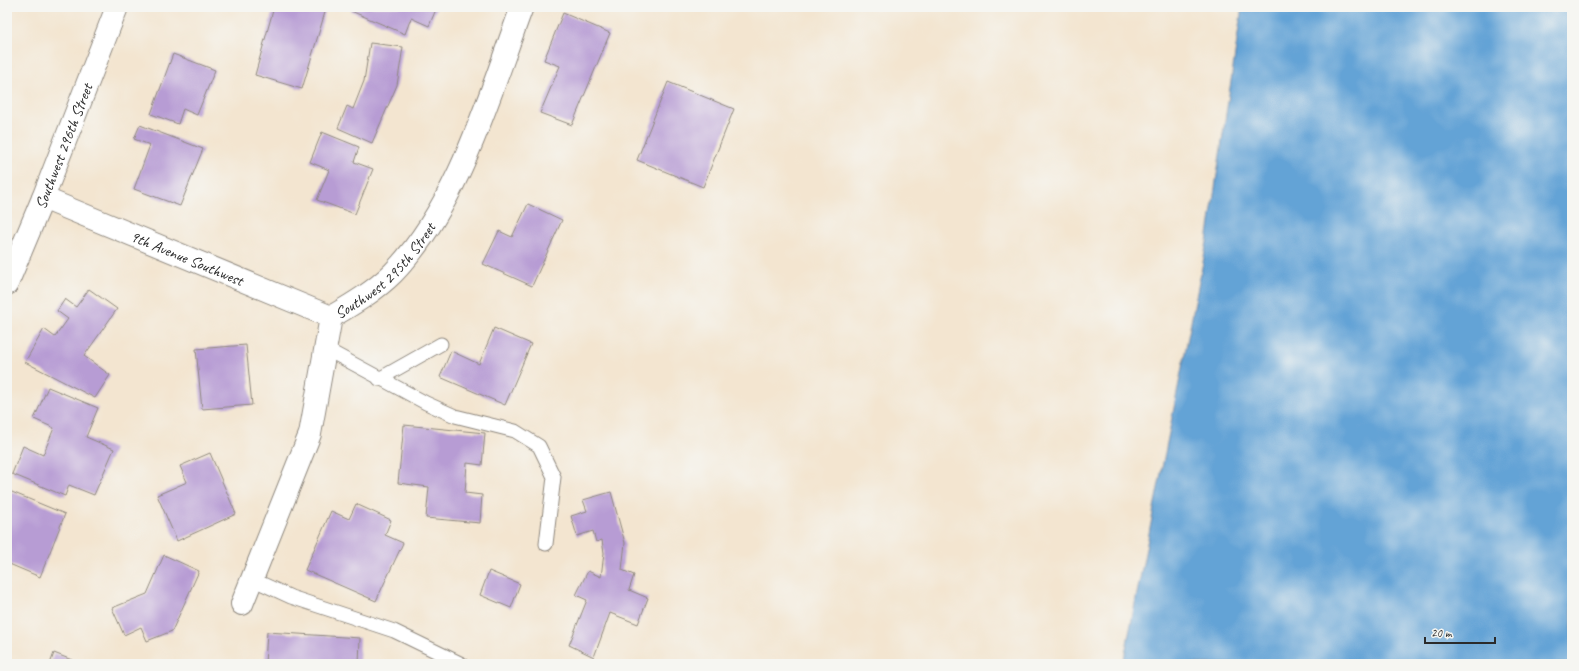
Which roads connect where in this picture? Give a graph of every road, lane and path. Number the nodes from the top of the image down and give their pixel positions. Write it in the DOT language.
graph roads {
  1 [pos="117,7"];
  2 [pos="522,7"];
  3 [pos="43,198"];
  4 [pos="7,284"];
  5 [pos="331,317"];
  6 [pos="441,344"];
  7 [pos="326,349"];
  8 [pos="379,379"];
  9 [pos="546,544"];
  10 [pos="252,579"];
  11 [pos="242,604"];
  12 [pos="462,664"];
  1 -- 3 [label="street, Southwest 296th Street"];
  2 -- 5 [label="street, Southwest 295th Street"];
  3 -- 4 [label="street, Southwest 296th Street"];
  3 -- 5 [label="street, 9th Avenue Southwest"];
  5 -- 7 [label="street, Southwest 295th Street"];
  6 -- 8 [label="lane"];
  7 -- 8 [label="lane"];
  7 -- 10 [label="street, Southwest 295th Street"];
  8 -- 9 [label="lane"];
  10 -- 11 [label="street, Southwest 295th Street"];
  10 -- 12 [label="lane"];
}
